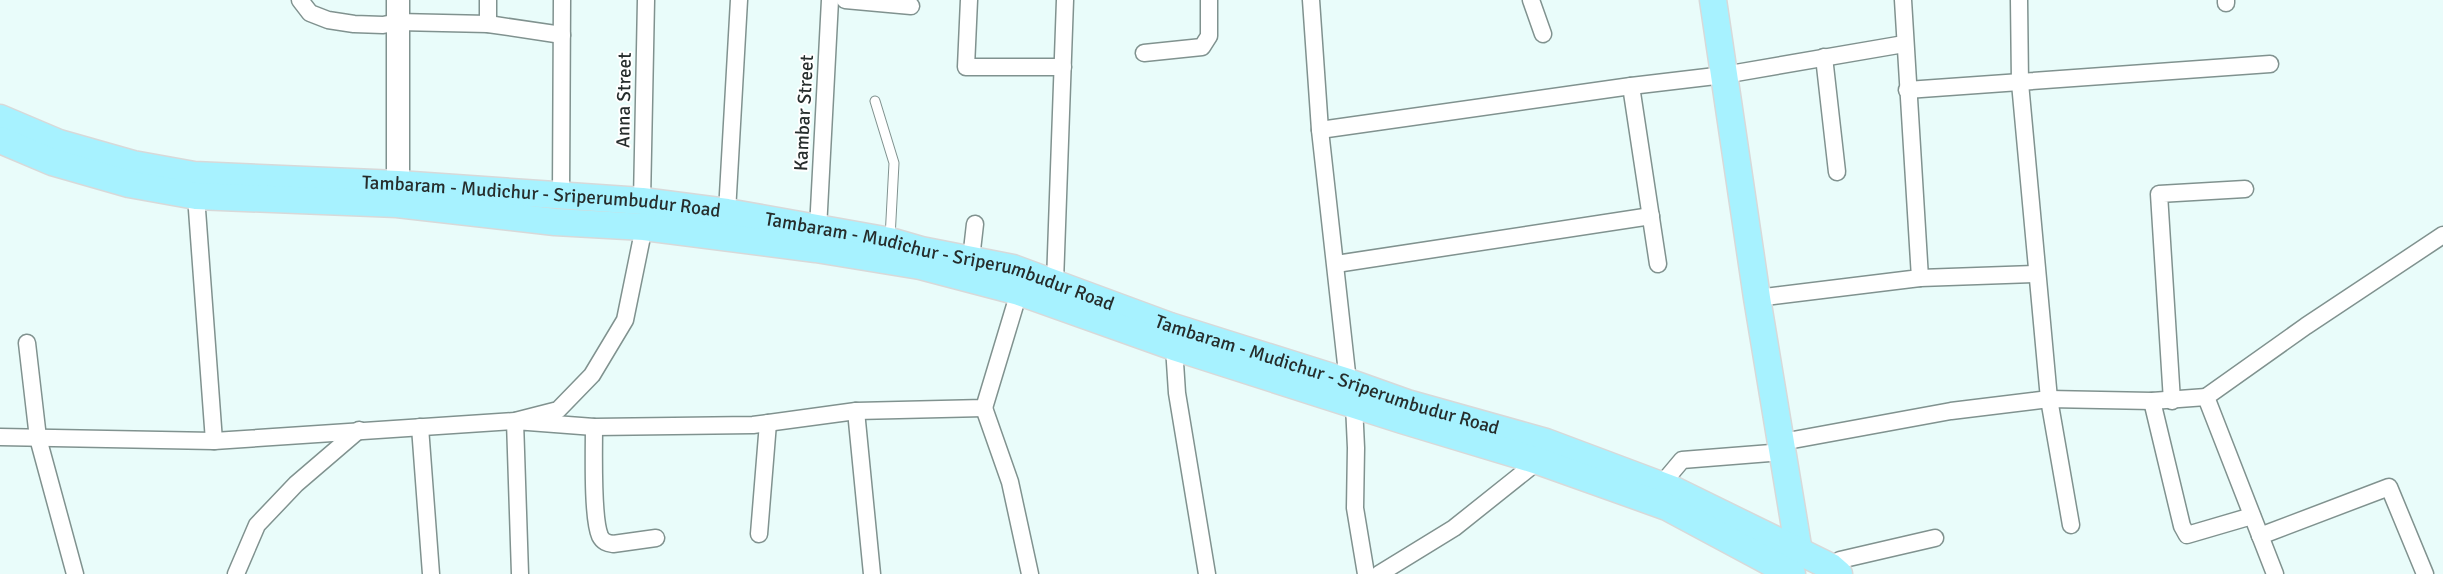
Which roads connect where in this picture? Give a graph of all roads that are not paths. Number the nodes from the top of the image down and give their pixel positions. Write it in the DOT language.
graph roads {
  1 [pos="300,0"];
  2 [pos="398,0"];
  3 [pos="488,0"];
  4 [pos="562,0"];
  5 [pos="646,0"];
  6 [pos="739,0"];
  7 [pos="830,0"];
  8 [pos="845,0"];
  9 [pos="969,0"];
  10 [pos="1065,0"];
  11 [pos="1209,0"];
  12 [pos="1311,0"];
  13 [pos="1531,0"];
  14 [pos="1902,0"];
  15 [pos="2019,0"];
  16 [pos="1712,1"];
  17 [pos="911,6"];
  18 [pos="398,22"];
  19 [pos="488,24"];
  20 [pos="1543,34"];
  21 [pos="562,35"];
  22 [pos="1904,44"];
  23 [pos="1144,53"];
  24 [pos="1824,58"];
  25 [pos="2270,64"];
  26 [pos="1063,67"];
  27 [pos="1724,75"];
  28 [pos="2020,83"];
  29 [pos="1631,86"];
  30 [pos="1907,90"];
  31 [pos="875,101"];
  32 [pos="0,118"];
  33 [pos="1320,130"];
  34 [pos="0,140"];
  35 [pos="1837,172"];
  36 [pos="398,184"];
  37 [pos="2244,189"];
  38 [pos="561,194"];
  39 [pos="196,196"];
  40 [pos="642,201"];
  41 [pos="728,212"];
  42 [pos="1651,216"];
  43 [pos="975,224"];
  44 [pos="644,227"];
  45 [pos="818,229"];
  46 [pos="2443,235"];
  47 [pos="890,241"];
  48 [pos="972,259"];
  49 [pos="1336,264"];
  50 [pos="1658,264"];
  51 [pos="2037,274"];
  52 [pos="1920,278"];
  53 [pos="1055,282"];
  54 [pos="1020,292"];
  55 [pos="1757,298"];
  56 [pos="27,343"];
  57 [pos="1174,347"];
  58 [pos="1351,393"];
  59 [pos="2206,397"];
  60 [pos="2048,399"];
  61 [pos="2152,401"];
  62 [pos="2172,401"];
  63 [pos="984,408"];
  64 [pos="856,411"];
  65 [pos="515,421"];
  66 [pos="768,424"];
  67 [pos="420,427"];
  68 [pos="594,427"];
  69 [pos="359,430"];
  70 [pos="0,437"];
  71 [pos="38,438"];
  72 [pos="214,441"];
  73 [pos="1783,447"];
  74 [pos="1542,451"];
  75 [pos="1660,485"];
  76 [pos="2252,516"];
  77 [pos="2071,525"];
  78 [pos="759,534"];
  79 [pos="2260,536"];
  80 [pos="656,538"];
  81 [pos="1935,538"];
  82 [pos="1791,565"];
  83 [pos="1835,570"];
  84 [pos="75,574"];
  85 [pos="236,574"];
  86 [pos="431,574"];
  87 [pos="520,574"];
  88 [pos="872,574"];
  89 [pos="1030,574"];
  90 [pos="1207,574"];
  91 [pos="1366,574"];
  92 [pos="1379,574"];
  93 [pos="2275,574"];
  94 [pos="2425,574"];
  1 -- 18 [label="street"];
  2 -- 18 [label="street"];
  3 -- 19 [label="street"];
  4 -- 21 [label="street"];
  5 -- 40 [label="street, Anna Street"];
  6 -- 41 [label="street"];
  7 -- 45 [label="street, Kambar Street"];
  8 -- 17 [label="street"];
  9 -- 26 [label="street"];
  10 -- 26 [label="street"];
  11 -- 23 [label="street"];
  12 -- 33 [label="street"];
  13 -- 20 [label="street"];
  14 -- 22 [label="street"];
  15 -- 28 [label="street"];
  16 -- 27 [label="main road"];
  18 -- 19 [label="street"];
  18 -- 36 [label="street"];
  19 -- 21 [label="street"];
  21 -- 38 [label="street"];
  22 -- 24 [label="street"];
  22 -- 30 [label="street"];
  24 -- 27 [label="street"];
  24 -- 35 [label="street"];
  25 -- 28 [label="street"];
  26 -- 53 [label="street"];
  27 -- 29 [label="street"];
  27 -- 55 [label="main road"];
  28 -- 30 [label="street"];
  28 -- 51 [label="street"];
  29 -- 33 [label="street"];
  29 -- 42 [label="street"];
  30 -- 52 [label="street"];
  31 -- 47 [label="lane"];
  32 -- 36 [label="main road, Tambaram - Mudichur - Sriperumbudur Road"];
  33 -- 49 [label="street"];
  34 -- 39 [label="main road, Tambaram - Mudichur - Sriperumbudur Road"];
  36 -- 38 [label="main road, Tambaram - Mudichur - Sriperumbudur Road"];
  37 -- 62 [label="street"];
  38 -- 40 [label="main road, Tambaram - Mudichur - Sriperumbudur Road"];
  39 -- 44 [label="main road, Tambaram - Mudichur - Sriperumbudur Road"];
  39 -- 72 [label="street"];
  40 -- 41 [label="main road, Tambaram - Mudichur - Sriperumbudur Road"];
  40 -- 44 [label="main road"];
  41 -- 45 [label="main road, Tambaram - Mudichur - Sriperumbudur Road"];
  42 -- 49 [label="street"];
  42 -- 50 [label="street"];
  43 -- 48 [label="street"];
  44 -- 54 [label="main road, Tambaram - Mudichur - Sriperumbudur Road"];
  44 -- 65 [label="street"];
  45 -- 47 [label="main road, Tambaram - Mudichur - Sriperumbudur Road"];
  46 -- 59 [label="street"];
  47 -- 48 [label="main road, Tambaram - Mudichur - Sriperumbudur Road"];
  48 -- 53 [label="main road, Tambaram - Mudichur - Sriperumbudur Road"];
  49 -- 58 [label="street"];
  51 -- 52 [label="street"];
  51 -- 60 [label="street"];
  52 -- 55 [label="street"];
  53 -- 58 [label="main road, Tambaram - Mudichur - Sriperumbudur Road"];
  54 -- 57 [label="main road, Tambaram - Mudichur - Sriperumbudur Road"];
  54 -- 63 [label="street"];
  55 -- 73 [label="main road"];
  56 -- 71 [label="street"];
  57 -- 58 [label="main road, Tambaram - Mudichur - Sriperumbudur Road"];
  57 -- 90 [label="street"];
  58 -- 74 [label="main road, Tambaram - Mudichur - Sriperumbudur Road"];
  58 -- 91 [label="street"];
  59 -- 62 [label="street"];
  59 -- 76 [label="street"];
  60 -- 61 [label="street"];
  60 -- 73 [label="street"];
  60 -- 77 [label="street"];
  61 -- 62 [label="street"];
  61 -- 76 [label="street"];
  63 -- 64 [label="street"];
  63 -- 89 [label="street"];
  64 -- 66 [label="street"];
  64 -- 88 [label="street"];
  65 -- 67 [label="street"];
  65 -- 68 [label="street"];
  65 -- 87 [label="street"];
  66 -- 68 [label="street"];
  66 -- 78 [label="street"];
  67 -- 69 [label="street"];
  67 -- 86 [label="street"];
  68 -- 80 [label="street"];
  69 -- 72 [label="street"];
  69 -- 85 [label="street"];
  70 -- 71 [label="street"];
  71 -- 72 [label="street"];
  71 -- 84 [label="street"];
  73 -- 75 [label="street"];
  73 -- 82 [label="main road"];
  74 -- 75 [label="main road, Tambaram - Mudichur - Sriperumbudur Road"];
  74 -- 82 [label="main road, Tambaram - Mudichur - Sriperumbudur Road"];
  74 -- 92 [label="street"];
  75 -- 82 [label="main road, Tambaram - Mudichur - Sriperumbudur Road"];
  76 -- 79 [label="street"];
  79 -- 93 [label="street"];
  79 -- 94 [label="street"];
  81 -- 83 [label="street"];
  82 -- 83 [label="main road, Tambaram - Mudichur - Sriperumbudur Road"];
}
